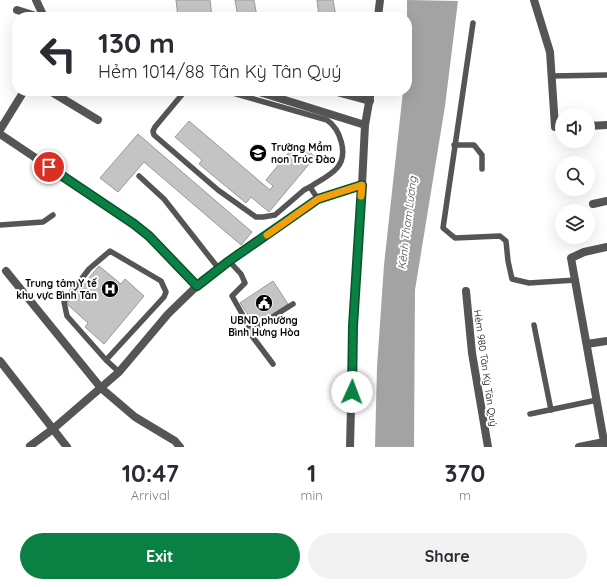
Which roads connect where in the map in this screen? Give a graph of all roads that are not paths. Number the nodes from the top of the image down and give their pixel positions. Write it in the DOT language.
graph roads {
  1 [pos="36,0"];
  2 [pos="380,0"];
  3 [pos="534,0"];
  4 [pos="17,10"];
  5 [pos="23,12"];
  6 [pos="42,12"];
  7 [pos="379,12"];
  8 [pos="472,23"];
  9 [pos="607,75"];
  10 [pos="551,76"];
  11 [pos="21,96"];
  12 [pos="58,96"];
  13 [pos="181,96"];
  14 [pos="243,96"];
  15 [pos="272,96"];
  16 [pos="352,96"];
  17 [pos="370,96"];
  18 [pos="370,101"];
  19 [pos="555,117"];
  20 [pos="98,120"];
  21 [pos="365,125"];
  22 [pos="595,126"];
  23 [pos="607,126"];
  24 [pos="0,130"];
  25 [pos="0,134"];
  26 [pos="454,145"];
  27 [pos="482,169"];
  28 [pos="139,176"];
  29 [pos="362,185"];
  30 [pos="310,187"];
  31 [pos="318,199"];
  32 [pos="607,201"];
  33 [pos="593,204"];
  34 [pos="53,215"];
  35 [pos="0,225"];
  36 [pos="607,247"];
  37 [pos="229,261"];
  38 [pos="219,269"];
  39 [pos="6,271"];
  40 [pos="576,280"];
  41 [pos="197,286"];
  42 [pos="466,291"];
  43 [pos="293,304"];
  44 [pos="534,325"];
  45 [pos="250,331"];
  46 [pos="607,341"];
  47 [pos="587,344"];
  48 [pos="106,360"];
  49 [pos="0,361"];
  50 [pos="273,364"];
  51 [pos="119,372"];
  52 [pos="101,388"];
  53 [pos="597,400"];
  54 [pos="551,410"];
  55 [pos="530,414"];
  56 [pos="53,429"];
  57 [pos="604,445"];
  58 [pos="30,446"];
  59 [pos="67,447"];
  60 [pos="180,447"];
  61 [pos="350,447"];
  62 [pos="488,447"];
  63 [pos="579,447"];
  1 -- 6 [label="street"];
  2 -- 7 [label="street"];
  3 -- 10 [label="street"];
  4 -- 5 [label="street"];
  8 -- 26 [label="lane"];
  9 -- 10 [label="lane"];
  10 -- 19 [label="street"];
  11 -- 24 [label="street"];
  12 -- 20 [label="street"];
  13 -- 30 [label="lane"];
  14 -- 30 [label="lane"];
  15 -- 21 [label="street"];
  16 -- 18 [label="street"];
  17 -- 18 [label="street"];
  18 -- 21 [label="street"];
  21 -- 29 [label="street"];
  22 -- 23 [label="street"];
  25 -- 41 [label="street"];
  26 -- 27 [label="lane"];
  26 -- 40 [label="lane"];
  28 -- 38 [label="lane"];
  29 -- 31 [label="street"];
  29 -- 61 [label="street"];
  30 -- 31 [label="lane"];
  31 -- 37 [label="street"];
  32 -- 33 [label="street"];
  34 -- 35 [label="lane"];
  36 -- 40 [label="street"];
  37 -- 38 [label="street"];
  37 -- 45 [label="lane"];
  38 -- 41 [label="street"];
  39 -- 52 [label="street"];
  40 -- 47 [label="street"];
  41 -- 51 [label="street"];
  42 -- 62 [label="street, Hẻm 980 Tân Kỳ Tân Quý"];
  43 -- 45 [label="lane"];
  44 -- 54 [label="lane"];
  45 -- 50 [label="lane"];
  46 -- 47 [label="street"];
  47 -- 53 [label="street"];
  48 -- 48 [label="lane"];
  48 -- 51 [label="lane"];
  49 -- 56 [label="street"];
  51 -- 52 [label="street"];
  52 -- 56 [label="street"];
  52 -- 60 [label="street"];
  53 -- 54 [label="lane"];
  53 -- 57 [label="street"];
  54 -- 55 [label="lane"];
  56 -- 58 [label="street"];
  56 -- 59 [label="street"];
  57 -- 63 [label="street"];
}
